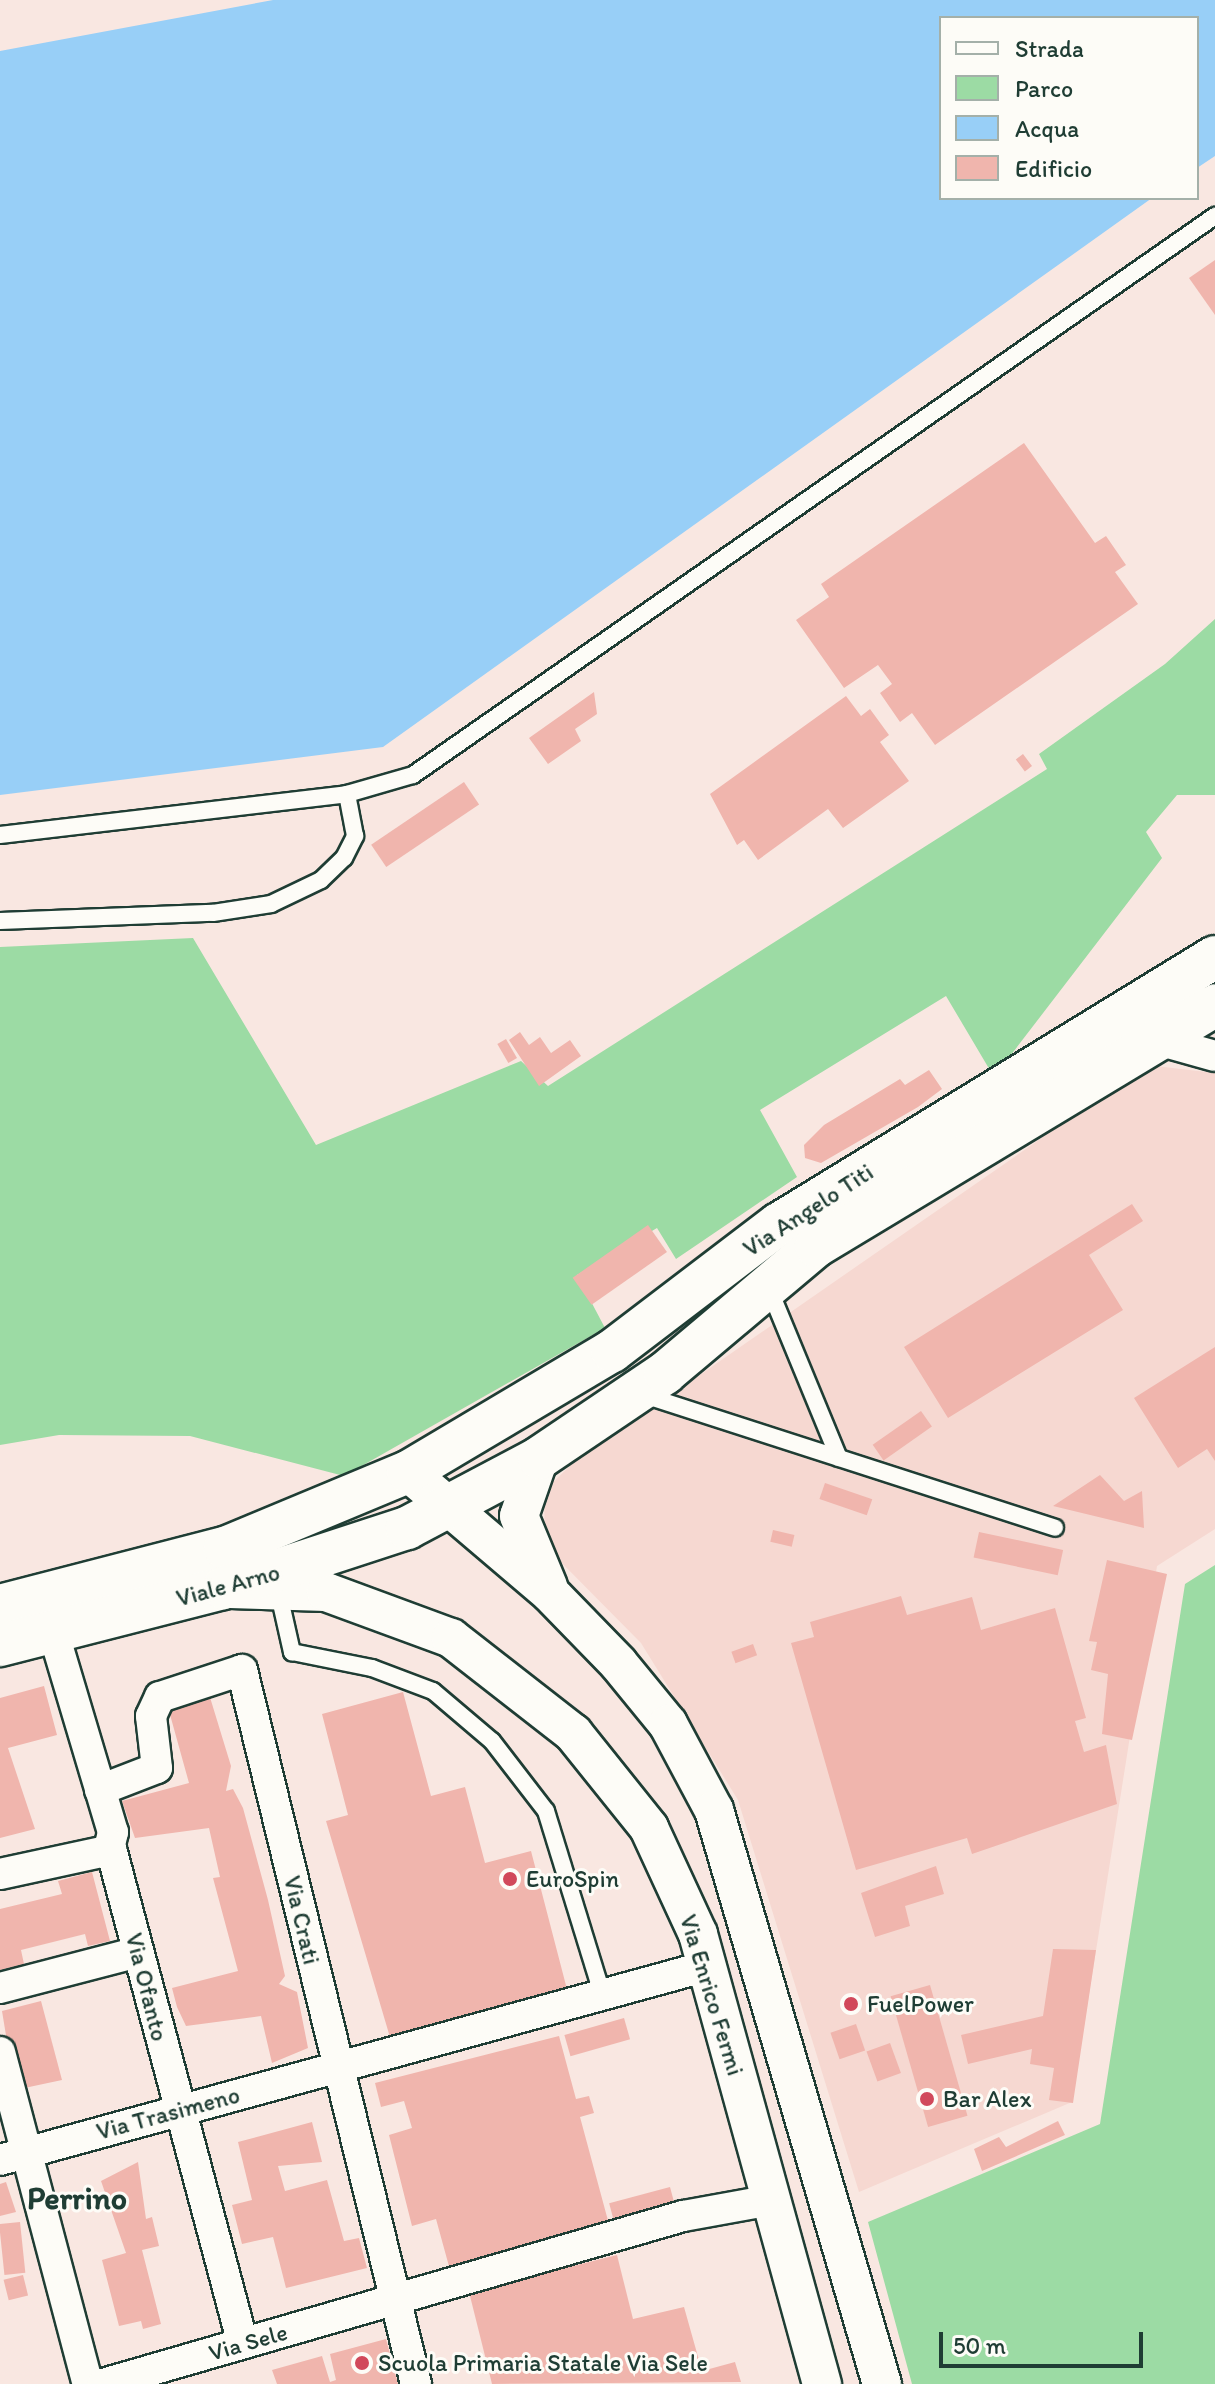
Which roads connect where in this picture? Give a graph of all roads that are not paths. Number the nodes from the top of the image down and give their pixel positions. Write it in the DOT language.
graph roads {
  1 [pos="1215,216"];
  2 [pos="347,794"];
  3 [pos="0,835"];
  4 [pos="0,921"];
  5 [pos="1215,957"];
  6 [pos="1215,1005"];
  7 [pos="1158,1040"];
  8 [pos="1215,1056"];
  9 [pos="768,1286"];
  10 [pos="636,1393"];
  11 [pos="539,1458"];
  12 [pos="839,1458"];
  13 [pos="408,1472"];
  14 [pos="450,1505"];
  15 [pos="1055,1528"];
  16 [pos="223,1588"];
  17 [pos="278,1590"];
  18 [pos="550,1593"];
  19 [pos="0,1606"];
  20 [pos="53,1631"];
  21 [pos="0,1645"];
  22 [pos="100,1790"];
  23 [pos="111,1848"];
  24 [pos="0,1874"];
  25 [pos="138,1952"];
  26 [pos="707,1966"];
  27 [pos="0,1988"];
  28 [pos="603,1996"];
  29 [pos="0,2052"];
  30 [pos="337,2070"];
  31 [pos="177,2108"];
  32 [pos="14,2156"];
  33 [pos="771,2200"];
  34 [pos="393,2299"];
  35 [pos="243,2344"];
  36 [pos="88,2384"];
  37 [pos="103,2384"];
  38 [pos="416,2384"];
  39 [pos="822,2384"];
  40 [pos="882,2384"];
  1 -- 2 [label="lane"];
  2 -- 3 [label="lane"];
  2 -- 4 [label="lane"];
  5 -- 13 [label="main road, Via Angelo Titi"];
  6 -- 7 [label="main road, Via Angelo Titi"];
  7 -- 8 [label="street"];
  7 -- 9 [label="main road, Via Angelo Titi"];
  9 -- 10 [label="main road, Via Angelo Titi"];
  9 -- 12 [label="lane"];
  10 -- 11 [label="main road, Via Angelo Titi"];
  10 -- 12 [label="lane"];
  11 -- 14 [label="main road, Via Angelo Titi"];
  11 -- 18 [label="street"];
  12 -- 15 [label="lane"];
  13 -- 14 [label="street"];
  13 -- 19 [label="main road, Viale Arno"];
  14 -- 16 [label="main road, Viale Arno"];
  14 -- 18 [label="street"];
  16 -- 17 [label="street, Via Enrico Fermi"];
  16 -- 20 [label="main road, Viale Arno"];
  17 -- 26 [label="street, Via Enrico Fermi"];
  17 -- 28 [label="lane"];
  18 -- 40 [label="street"];
  20 -- 21 [label="main road, Viale Arno"];
  20 -- 22 [label="street, Via Ofanto"];
  22 -- 23 [label="street, Via Ofanto"];
  22 -- 30 [label="street, Via Crati"];
  23 -- 24 [label="street"];
  23 -- 25 [label="street, Via Ofanto"];
  25 -- 27 [label="street"];
  25 -- 31 [label="street, Via Ofanto"];
  26 -- 28 [label="street, Via Trasimeno"];
  26 -- 33 [label="street, Via Enrico Fermi"];
  28 -- 30 [label="street, Via Trasimeno"];
  29 -- 32 [label="street"];
  30 -- 31 [label="street, Via Trasimeno"];
  30 -- 34 [label="street, Via Crati"];
  31 -- 32 [label="street, Via Trasimeno"];
  31 -- 35 [label="street, Via Ofanto"];
  32 -- 36 [label="street"];
  33 -- 34 [label="street, Via Sele"];
  33 -- 39 [label="street, Via Enrico Fermi"];
  34 -- 35 [label="street, Via Sele"];
  34 -- 38 [label="street, Via Crati"];
  35 -- 37 [label="street, Via Sele"];
}
